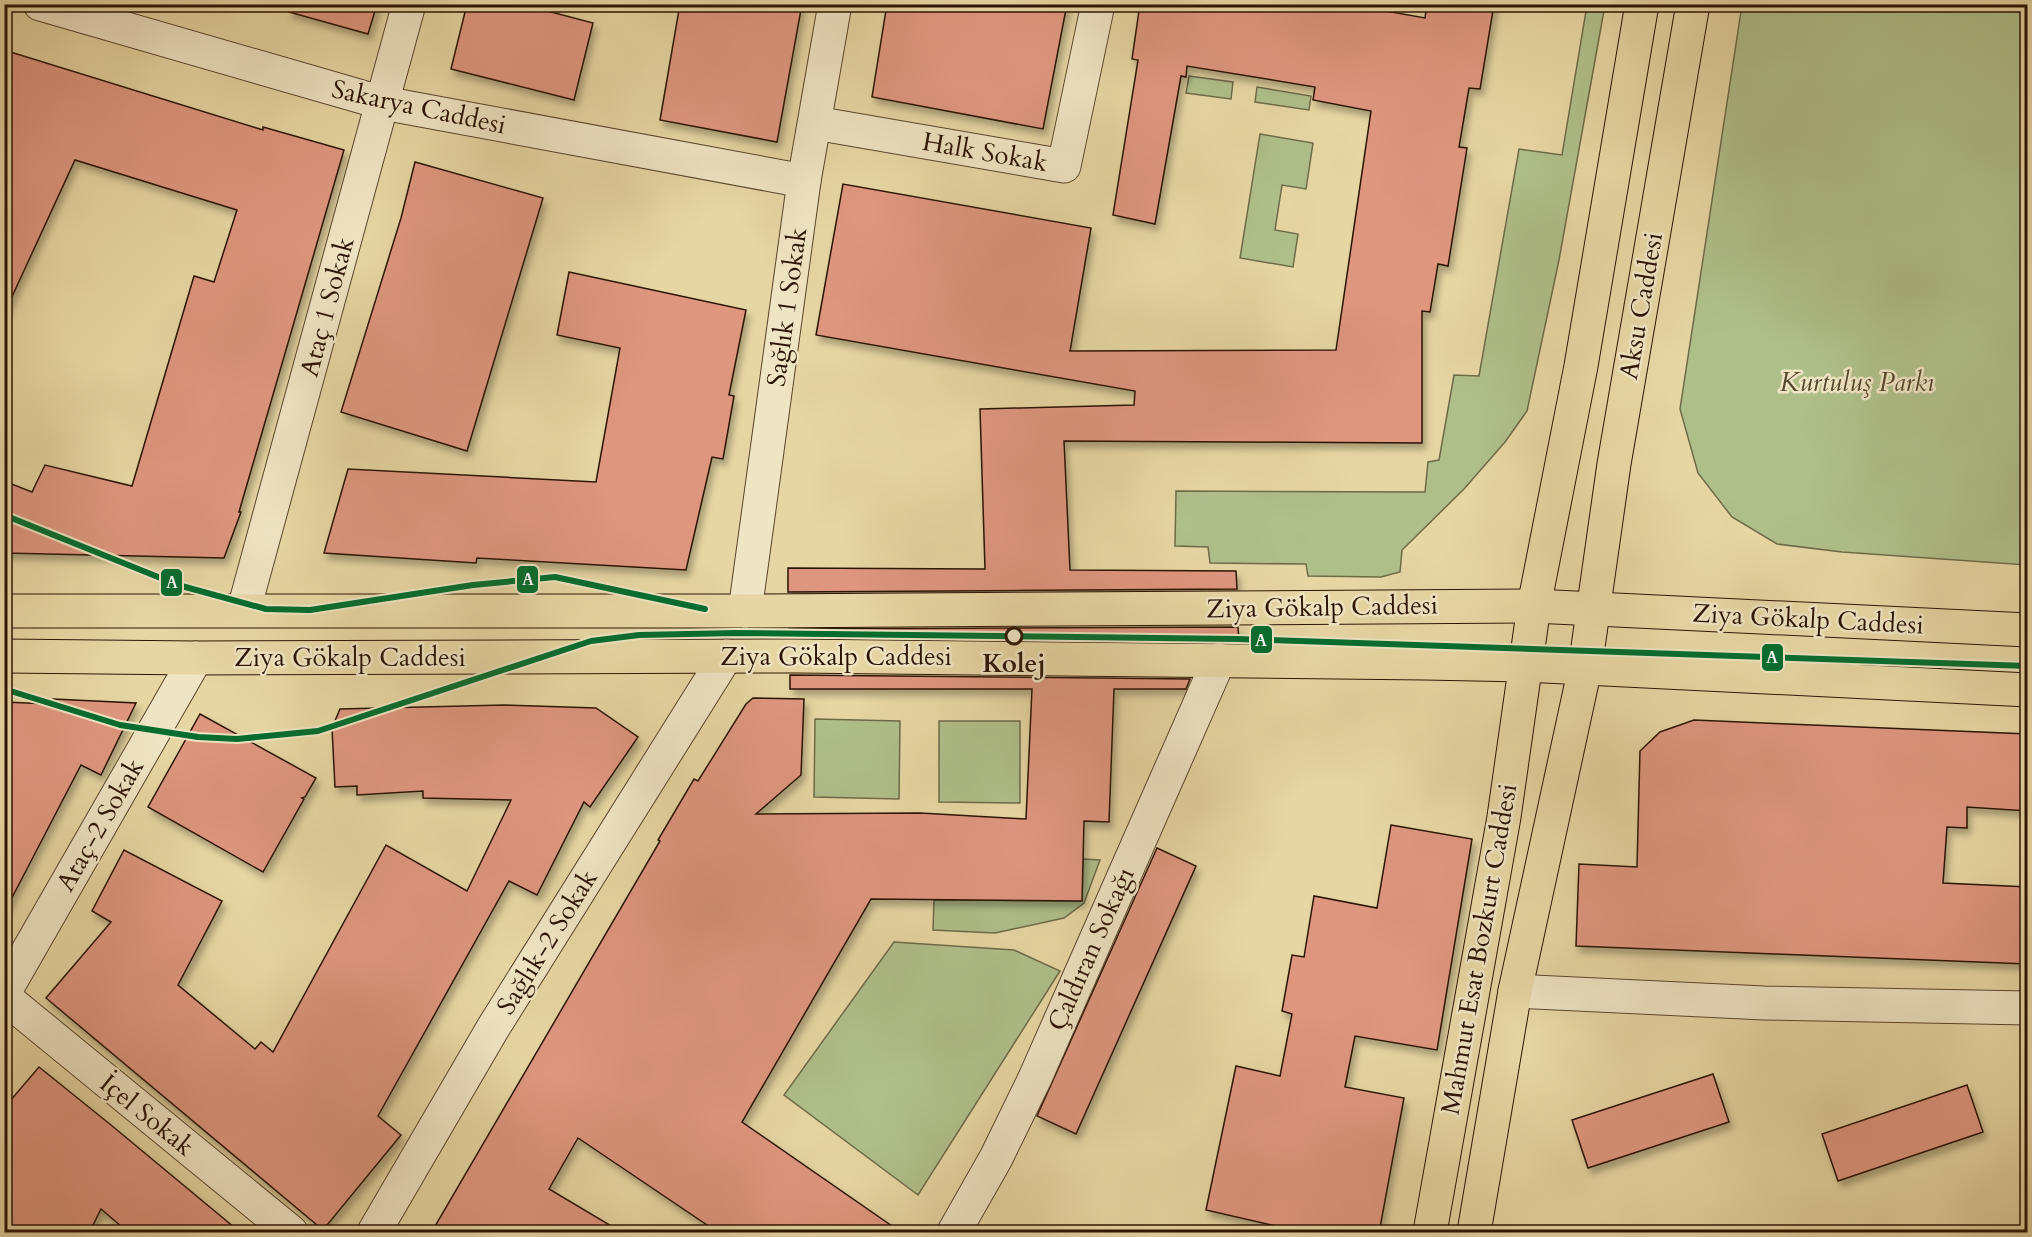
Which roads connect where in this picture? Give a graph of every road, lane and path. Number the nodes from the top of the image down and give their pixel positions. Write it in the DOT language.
graph roads {
  1 [pos="40,4"];
  2 [pos="409,4"];
  3 [pos="835,4"];
  4 [pos="1098,4"];
  5 [pos="1642,4"];
  6 [pos="1693,4"];
  7 [pos="383,103"];
  8 [pos="815,123"];
  9 [pos="804,181"];
  10 [pos="1534,606"];
  11 [pos="244,609"];
  12 [pos="1594,609"];
  13 [pos="4,611"];
  14 [pos="745,611"];
  15 [pos="2028,630"];
  16 [pos="4,656"];
  17 [pos="726,656"];
  18 [pos="196,658"];
  19 [pos="1219,660"];
  20 [pos="1524,665"];
  21 [pos="1585,668"];
  22 [pos="2028,690"];
  23 [pos="6,988"];
  24 [pos="1515,991"];
  25 [pos="2028,1008"];
  26 [pos="291,1233"];
  27 [pos="374,1233"];
  28 [pos="954,1233"];
  29 [pos="1430,1233"];
  30 [pos="1474,1233"];
  1 -- 7 [label="street, Sakarya Caddesi"];
  2 -- 7 [label="street, Ataç 1 Sokak"];
  3 -- 8 [label="street, Sağlık 1 Sokak"];
  4 -- 8 [label="street, Halk Sokak"];
  5 -- 10 [label="main road, Aksu Caddesi"];
  6 -- 12 [label="main road, Aksu Caddesi"];
  7 -- 9 [label="street, Sakarya Caddesi"];
  7 -- 11 [label="street, Ataç 1 Sokak"];
  8 -- 9 [label="street, Sağlık 1 Sokak"];
  9 -- 14 [label="street, Sağlık 1 Sokak"];
  10 -- 12 [label="main road, Ziya Gökalp Caddesi"];
  10 -- 14 [label="main road, Ziya Gökalp Caddesi"];
  10 -- 20 [label="main road, Aksu Caddesi"];
  11 -- 13 [label="main road, Ziya Gökalp Caddesi"];
  11 -- 14 [label="main road, Ziya Gökalp Caddesi"];
  12 -- 15 [label="main road, Ziya Gökalp Caddesi"];
  12 -- 21 [label="main road, Aksu Caddesi"];
  16 -- 18 [label="main road, Ziya Gökalp Caddesi"];
  17 -- 18 [label="main road, Ziya Gökalp Caddesi"];
  17 -- 19 [label="main road, Ziya Gökalp Caddesi"];
  17 -- 27 [label="street, Sağlık-2 Sokak"];
  18 -- 23 [label="street, Ataç-2 Sokak"];
  19 -- 20 [label="main road, Ziya Gökalp Caddesi"];
  19 -- 28 [label="street, Çaldıran Sokağı"];
  20 -- 21 [label="main road, Ziya Gökalp Caddesi"];
  20 -- 29 [label="main road, Mahmut Esat Bozkurt Caddesi"];
  21 -- 22 [label="main road, Ziya Gökalp Caddesi"];
  21 -- 24 [label="main road, Mahmut Esat Bozkurt Caddesi"];
  23 -- 26 [label="street, İçel Sokak"];
  24 -- 25 [label="street"];
  24 -- 30 [label="main road, Mahmut Esat Bozkurt Caddesi"];
}
